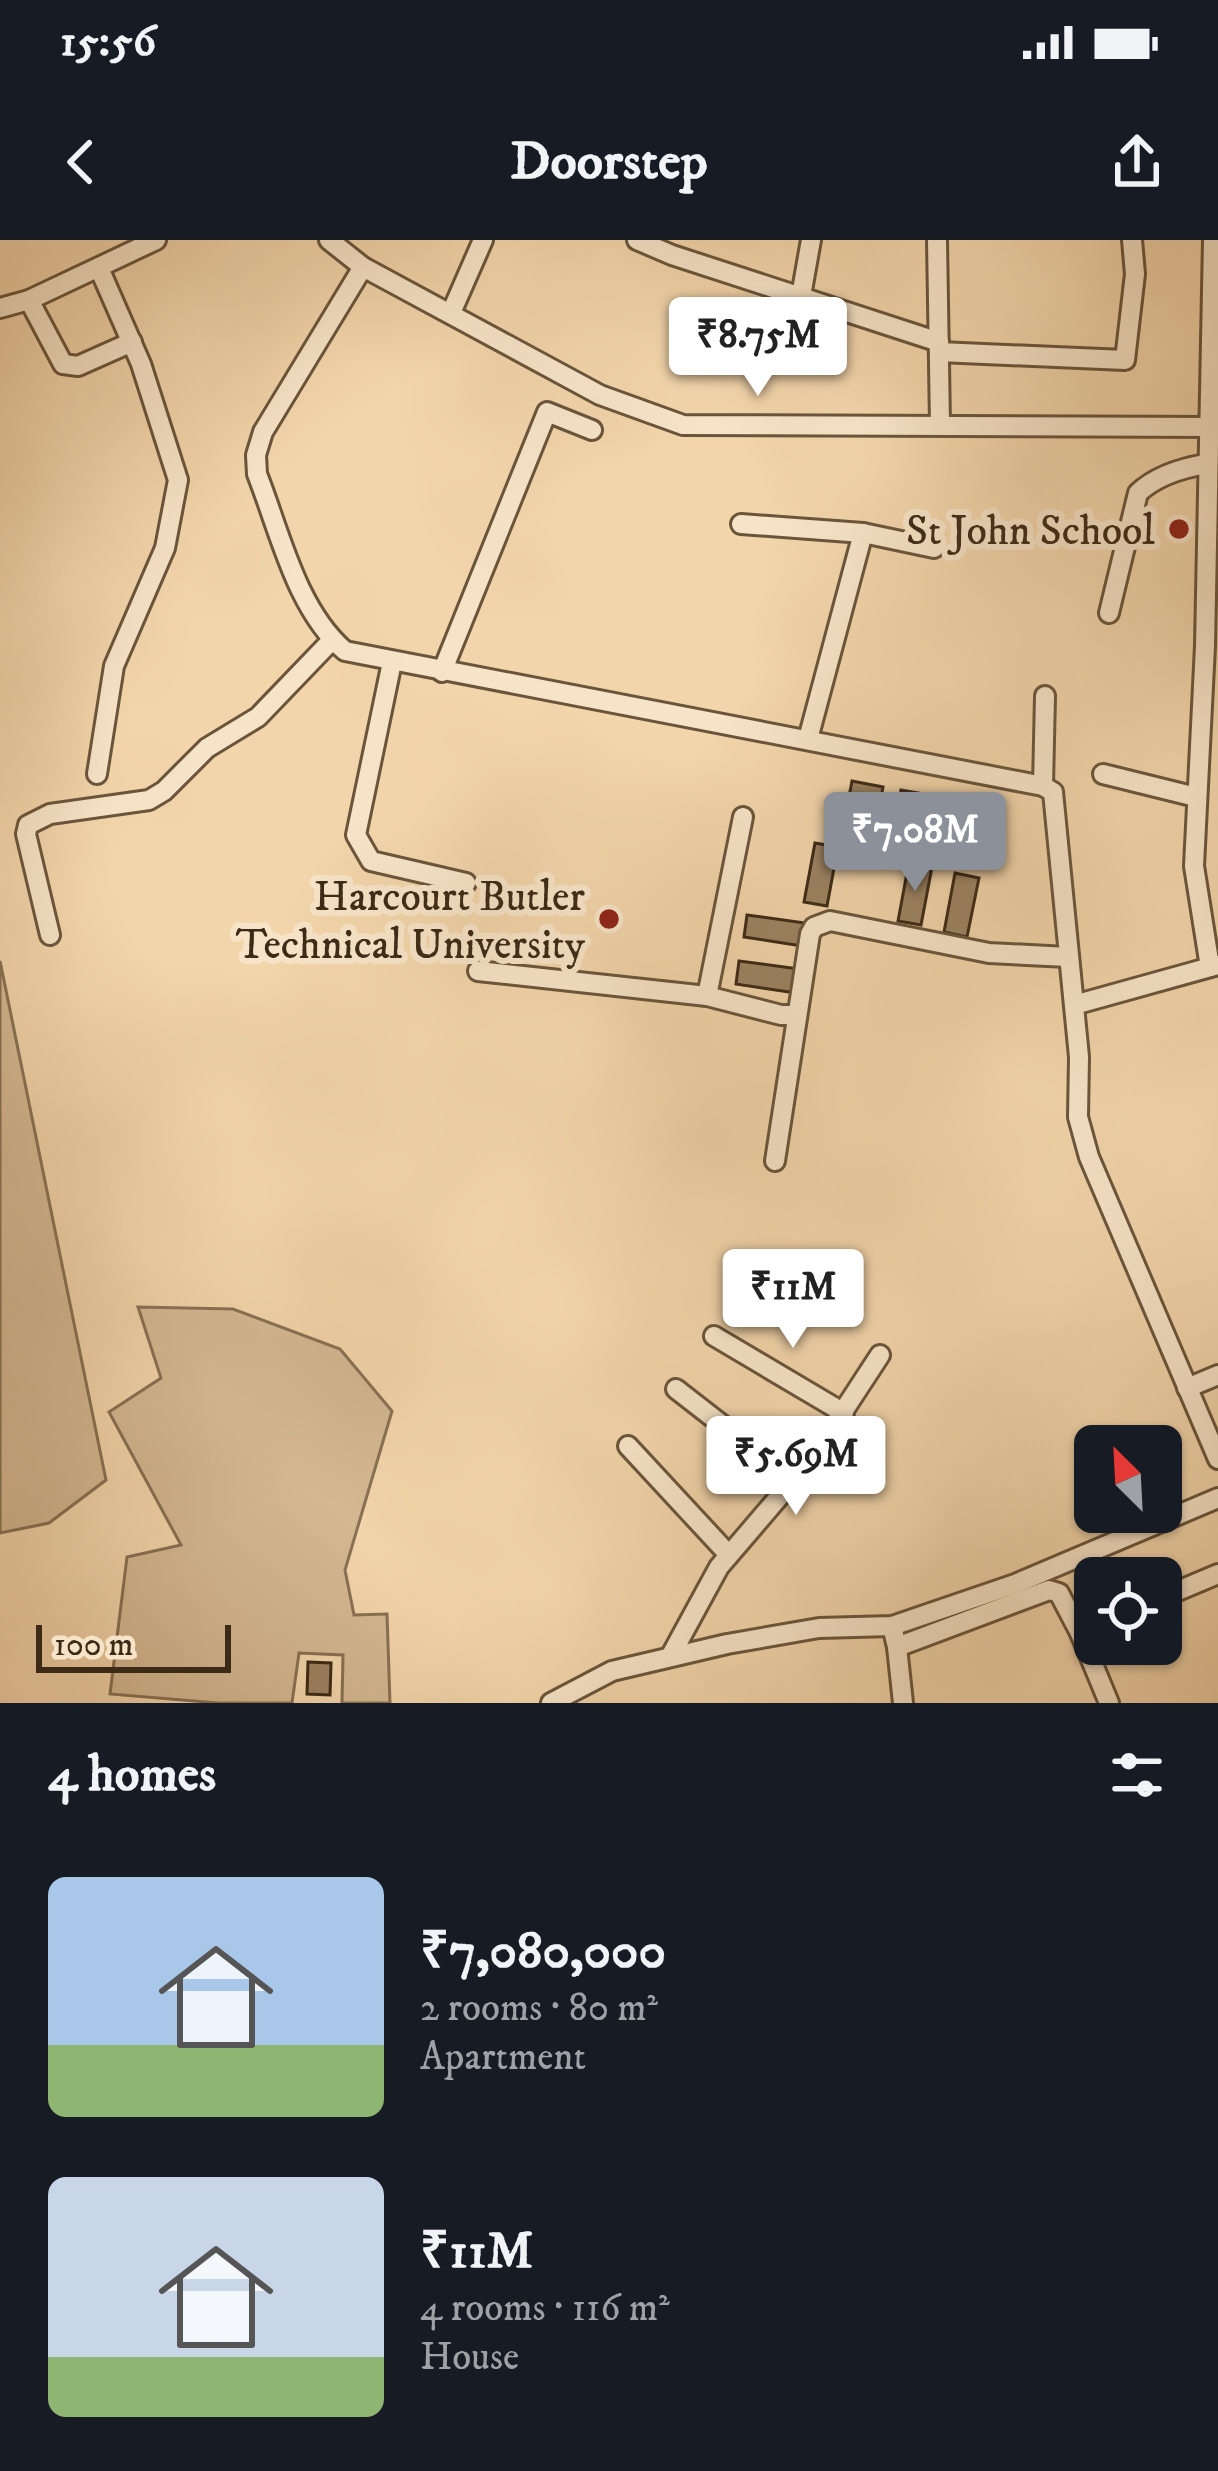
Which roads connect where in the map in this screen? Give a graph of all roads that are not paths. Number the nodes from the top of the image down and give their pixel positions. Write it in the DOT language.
graph roads {
  1 [pos="156,240"];
  2 [pos="329,240"];
  3 [pos="483,240"];
  4 [pos="638,240"];
  5 [pos="811,240"];
  6 [pos="937,240"];
  7 [pos="1132,240"];
  8 [pos="1213,240"];
  9 [pos="674,248"];
  10 [pos="363,267"];
  11 [pos="99,268"];
  12 [pos="800,296"];
  13 [pos="29,300"];
  14 [pos="0,308"];
  15 [pos="451,313"];
  16 [pos="132,342"];
  17 [pos="939,347"];
  18 [pos="940,424"];
  19 [pos="1212,427"];
  20 [pos="592,430"];
  21 [pos="1206,464"];
  22 [pos="742,524"];
  23 [pos="863,533"];
  24 [pos="934,548"];
  25 [pos="1212,555"];
  26 [pos="1109,613"];
  27 [pos="332,640"];
  28 [pos="1211,647"];
  29 [pos="392,662"];
  30 [pos="442,672"];
  31 [pos="1045,696"];
  32 [pos="808,739"];
  33 [pos="97,774"];
  34 [pos="1103,774"];
  35 [pos="1043,786"];
  36 [pos="1196,797"];
  37 [pos="742,817"];
  38 [pos="466,883"];
  39 [pos="50,935"];
  40 [pos="1068,957"];
  41 [pos="1214,966"];
  42 [pos="478,971"];
  43 [pos="707,997"];
  44 [pos="1074,1004"];
  45 [pos="796,1016"];
  46 [pos="776,1161"];
  47 [pos="714,1336"];
  48 [pos="880,1355"];
  49 [pos="1218,1375"];
  50 [pos="1187,1388"];
  51 [pos="676,1389"];
  52 [pos="844,1413"];
  53 [pos="628,1446"];
  54 [pos="1218,1459"];
  55 [pos="793,1480"];
  56 [pos="1218,1498"];
  57 [pos="729,1555"];
  58 [pos="1218,1574"];
  59 [pos="1182,1589"];
  60 [pos="1074,1612"];
  61 [pos="892,1625"];
  62 [pos="897,1647"];
  63 [pos="670,1658"];
  64 [pos="1098,1665"];
  65 [pos="551,1703"];
  66 [pos="902,1703"];
  67 [pos="1109,1703"];
  1 -- 11 [label="street"];
  2 -- 10 [label="street"];
  3 -- 15 [label="street"];
  4 -- 9 [label="street"];
  5 -- 12 [label="street"];
  6 -- 17 [label="street"];
  7 -- 17 [label="street"];
  8 -- 19 [label="street"];
  9 -- 12 [label="street"];
  10 -- 15 [label="street"];
  10 -- 27 [label="street"];
  11 -- 13 [label="street"];
  11 -- 16 [label="street"];
  12 -- 17 [label="street"];
  13 -- 14 [label="street"];
  13 -- 16 [label="street"];
  15 -- 18 [label="street"];
  16 -- 33 [label="street"];
  17 -- 18 [label="street"];
  18 -- 19 [label="street"];
  19 -- 21 [label="street"];
  20 -- 30 [label="street"];
  21 -- 25 [label="street"];
  21 -- 26 [label="street"];
  22 -- 23 [label="street"];
  23 -- 24 [label="street"];
  23 -- 32 [label="street"];
  25 -- 28 [label="street"];
  27 -- 29 [label="street"];
  27 -- 39 [label="street"];
  28 -- 36 [label="street"];
  29 -- 30 [label="street"];
  29 -- 38 [label="street"];
  30 -- 32 [label="street"];
  31 -- 35 [label="street"];
  32 -- 35 [label="street"];
  34 -- 36 [label="street"];
  35 -- 40 [label="street"];
  36 -- 41 [label="street"];
  37 -- 43 [label="street"];
  40 -- 44 [label="street"];
  40 -- 45 [label="street"];
  41 -- 44 [label="street"];
  42 -- 43 [label="street"];
  43 -- 45 [label="street"];
  44 -- 50 [label="street"];
  45 -- 46 [label="street"];
  47 -- 52 [label="street"];
  48 -- 52 [label="street"];
  49 -- 50 [label="street"];
  50 -- 54 [label="street"];
  51 -- 55 [label="street"];
  52 -- 55 [label="street"];
  53 -- 57 [label="street"];
  55 -- 57 [label="street"];
  56 -- 61 [label="street"];
  57 -- 63 [label="street"];
  58 -- 59 [label="street"];
  60 -- 62 [label="street"];
  61 -- 62 [label="street"];
  61 -- 63 [label="street"];
  62 -- 66 [label="street"];
  63 -- 65 [label="street"];
  64 -- 67 [label="street"];
}
